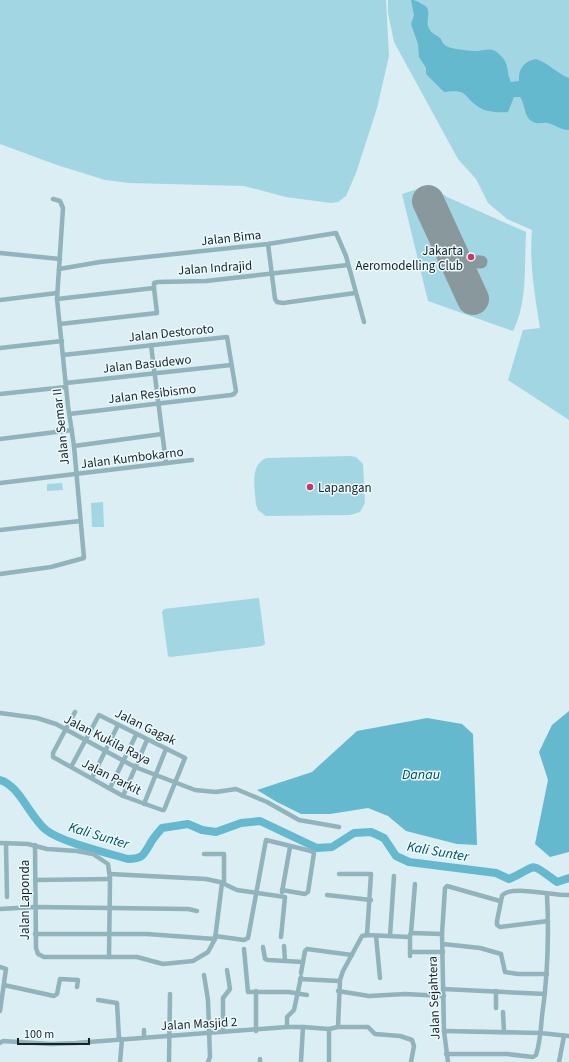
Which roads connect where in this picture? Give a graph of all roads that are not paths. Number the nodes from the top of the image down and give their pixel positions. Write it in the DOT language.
graph roads {
  1 [pos="53,199"];
  2 [pos="268,244"];
  3 [pos="0,253"];
  4 [pos="60,259"];
  5 [pos="348,265"];
  6 [pos="59,269"];
  7 [pos="272,274"];
  8 [pos="154,288"];
  9 [pos="57,293"];
  10 [pos="355,293"];
  11 [pos="57,299"];
  12 [pos="0,300"];
  13 [pos="364,322"];
  14 [pos="60,324"];
  15 [pos="62,341"];
  16 [pos="151,345"];
  17 [pos="0,348"];
  18 [pos="63,355"];
  19 [pos="231,365"];
  20 [pos="154,373"];
  21 [pos="66,385"];
  22 [pos="236,391"];
  23 [pos="0,394"];
  24 [pos="158,404"];
  25 [pos="69,414"];
  26 [pos="72,430"];
  27 [pos="162,434"];
  28 [pos="0,439"];
  29 [pos="74,446"];
  30 [pos="192,460"];
  31 [pos="166,463"];
  32 [pos="76,475"];
  33 [pos="0,483"];
  34 [pos="80,521"];
  35 [pos="0,530"];
  36 [pos="0,574"];
  37 [pos="74,712"];
  38 [pos="0,713"];
  39 [pos="118,725"];
  40 [pos="66,729"];
  41 [pos="136,735"];
  42 [pos="85,740"];
  43 [pos="147,740"];
  44 [pos="166,749"];
  45 [pos="105,750"];
  46 [pos="123,761"];
  47 [pos="71,767"];
  48 [pos="135,767"];
  49 [pos="155,774"];
  50 [pos="92,778"];
  51 [pos="176,782"];
  52 [pos="110,788"];
  53 [pos="123,796"];
  54 [pos="144,804"];
  55 [pos="339,827"];
  56 [pos="0,843"];
  57 [pos="6,843"];
  58 [pos="35,845"];
  59 [pos="290,847"];
  60 [pos="204,854"];
  61 [pos="339,874"];
  62 [pos="394,876"];
  63 [pos="110,877"];
  64 [pos="36,880"];
  65 [pos="223,883"];
  66 [pos="415,884"];
  67 [pos="282,890"];
  68 [pos="257,893"];
  69 [pos="547,894"];
  70 [pos="327,895"];
  71 [pos="569,895"];
  72 [pos="281,896"];
  73 [pos="7,897"];
  74 [pos="371,900"];
  75 [pos="500,901"];
  76 [pos="35,907"];
  77 [pos="110,908"];
  78 [pos="0,909"];
  79 [pos="197,911"];
  80 [pos="548,921"];
  81 [pos="108,933"];
  82 [pos="35,934"];
  83 [pos="442,934"];
  84 [pos="367,935"];
  85 [pos="411,935"];
  86 [pos="376,936"];
  87 [pos="390,936"];
  88 [pos="281,937"];
  89 [pos="215,938"];
  90 [pos="442,944"];
  91 [pos="284,946"];
  92 [pos="263,947"];
  93 [pos="244,949"];
  94 [pos="443,952"];
  95 [pos="352,955"];
  96 [pos="109,957"];
  97 [pos="285,961"];
  98 [pos="303,962"];
  99 [pos="0,967"];
  100 [pos="227,970"];
  101 [pos="547,974"];
  102 [pos="204,975"];
  103 [pos="301,976"];
  104 [pos="380,978"];
  105 [pos="339,981"];
  106 [pos="4,985"];
  107 [pos="77,987"];
  108 [pos="444,989"];
  109 [pos="256,991"];
  110 [pos="338,991"];
  111 [pos="496,991"];
  112 [pos="170,994"];
  113 [pos="298,994"];
  114 [pos="545,994"];
  115 [pos="307,995"];
  116 [pos="444,996"];
  117 [pos="98,1000"];
  118 [pos="496,1008"];
  119 [pos="0,1011"];
  120 [pos="503,1012"];
  121 [pos="287,1027"];
  122 [pos="303,1027"];
  123 [pos="338,1027"];
  124 [pos="329,1029"];
  125 [pos="144,1030"];
  126 [pos="256,1031"];
  127 [pos="444,1031"];
  128 [pos="223,1032"];
  129 [pos="504,1032"];
  130 [pos="209,1033"];
  131 [pos="540,1033"];
  132 [pos="169,1036"];
  133 [pos="566,1036"];
  134 [pos="144,1037"];
  135 [pos="120,1039"];
  136 [pos="0,1043"];
  137 [pos="446,1054"];
  138 [pos="513,1055"];
  139 [pos="301,1061"];
  140 [pos="120,1062"];
  141 [pos="169,1062"];
  142 [pos="208,1062"];
  143 [pos="329,1062"];
  144 [pos="411,1062"];
  145 [pos="448,1062"];
  146 [pos="512,1062"];
  147 [pos="558,1062"];
  1 -- 4 [label="street"];
  2 -- 5 [label="street, Jalan Bima"];
  2 -- 6 [label="street, Jalan Bima"];
  2 -- 7 [label="street"];
  3 -- 4 [label="street"];
  4 -- 6 [label="street"];
  5 -- 7 [label="street"];
  5 -- 10 [label="street, Jalan Bima"];
  6 -- 9 [label="street"];
  7 -- 8 [label="street, Jalan Indrajid"];
  7 -- 10 [label="street, Jalan Indrajid"];
  8 -- 11 [label="street, Jalan Indrajid"];
  8 -- 14 [label="street"];
  9 -- 11 [label="street, Jalan Semar II"];
  9 -- 12 [label="street"];
  10 -- 13 [label="street, Jalan Bima"];
  11 -- 14 [label="street, Jalan Semar II"];
  14 -- 15 [label="street, Jalan Semar II"];
  15 -- 17 [label="street"];
  15 -- 18 [label="street, Jalan Semar II"];
  16 -- 18 [label="street, Jalan Destoroto"];
  16 -- 19 [label="street, Jalan Destoroto"];
  16 -- 20 [label="street"];
  18 -- 21 [label="street, Jalan Semar II"];
  19 -- 20 [label="street, Jalan Basudewo"];
  19 -- 22 [label="street, Jalan Destoroto"];
  20 -- 21 [label="street, Jalan Basudewo"];
  20 -- 24 [label="street"];
  21 -- 23 [label="street, Jalan Basudewo"];
  21 -- 25 [label="street, Jalan Semar II"];
  22 -- 24 [label="street, Jalan Resibismo"];
  24 -- 25 [label="street, Jalan Resibismo"];
  24 -- 27 [label="street"];
  25 -- 26 [label="street, Jalan Semar II"];
  26 -- 28 [label="street"];
  26 -- 29 [label="street, Jalan Semar II"];
  27 -- 29 [label="street"];
  27 -- 31 [label="street"];
  29 -- 32 [label="street, Jalan Semar II"];
  30 -- 31 [label="street, Jalan Kumbokarno"];
  31 -- 32 [label="street, Jalan Kumbokarno"];
  32 -- 33 [label="street, Jalan Kumbokarno"];
  32 -- 34 [label="street, Jalan Semar II"];
  34 -- 35 [label="street"];
  34 -- 36 [label="street, Jalan Semar II"];
  37 -- 40 [label="street"];
  38 -- 40 [label="street, Jalan Kukila Raya"];
  39 -- 41 [label="street, Jalan Gagak"];
  39 -- 42 [label="street, Jalan Gagak"];
  39 -- 45 [label="street"];
  40 -- 42 [label="street, Jalan Kukila Raya"];
  40 -- 47 [label="street, Jalan Parkit"];
  41 -- 43 [label="street, Jalan Gagak"];
  41 -- 46 [label="street"];
  42 -- 45 [label="street, Jalan Kukila Raya"];
  42 -- 47 [label="street"];
  43 -- 44 [label="street, Jalan Gagak"];
  43 -- 48 [label="street"];
  44 -- 49 [label="street"];
  44 -- 51 [label="street, Jalan Gagak"];
  45 -- 46 [label="street, Jalan Kukila Raya"];
  45 -- 50 [label="street"];
  46 -- 48 [label="street, Jalan Kukila Raya"];
  46 -- 52 [label="street"];
  47 -- 50 [label="street, Jalan Parkit"];
  48 -- 49 [label="street, Jalan Kukila Raya"];
  48 -- 53 [label="street"];
  49 -- 51 [label="street, Jalan Kukila Raya"];
  49 -- 54 [label="street"];
  50 -- 52 [label="street, Jalan Parkit"];
  51 -- 54 [label="street, Jalan Parkit"];
  51 -- 55 [label="street, Jalan Kukila Raya"];
  52 -- 53 [label="street, Jalan Parkit"];
  53 -- 54 [label="street, Jalan Parkit"];
  56 -- 57 [label="street"];
  57 -- 58 [label="street"];
  57 -- 73 [label="street"];
  58 -- 63 [label="street"];
  58 -- 64 [label="street, Jalan Laponda"];
  59 -- 67 [label="street"];
  59 -- 67 [label="street"];
  59 -- 68 [label="street"];
  60 -- 65 [label="street"];
  61 -- 74 [label="street"];
  62 -- 87 [label="street"];
  63 -- 64 [label="street"];
  63 -- 65 [label="street"];
  63 -- 77 [label="street"];
  64 -- 76 [label="street, Jalan Laponda"];
  65 -- 68 [label="street"];
  65 -- 89 [label="street"];
  66 -- 85 [label="street"];
  67 -- 72 [label="street"];
  68 -- 72 [label="street"];
  68 -- 89 [label="street"];
  69 -- 71 [label="street"];
  69 -- 75 [label="street"];
  69 -- 80 [label="street"];
  70 -- 74 [label="street"];
  72 -- 88 [label="street"];
  74 -- 84 [label="street"];
  75 -- 80 [label="street"];
  75 -- 83 [label="street, Jalan Sejahtera"];
  76 -- 77 [label="street"];
  76 -- 78 [label="street"];
  76 -- 82 [label="street, Jalan Laponda"];
  77 -- 79 [label="street"];
  77 -- 81 [label="street"];
  80 -- 101 [label="street"];
  81 -- 82 [label="street"];
  81 -- 89 [label="street"];
  81 -- 96 [label="street"];
  82 -- 96 [label="street, Jalan Laponda"];
  83 -- 85 [label="street"];
  83 -- 90 [label="street, Jalan Sejahtera"];
  84 -- 86 [label="street"];
  84 -- 95 [label="street"];
  85 -- 87 [label="street"];
  85 -- 94 [label="street"];
  86 -- 87 [label="street"];
  86 -- 104 [label="street"];
  89 -- 96 [label="street, Jalan Laponda"];
  90 -- 94 [label="street, Jalan Sejahtera"];
  90 -- 101 [label="street"];
  91 -- 97 [label="street"];
  92 -- 97 [label="street"];
  93 -- 109 [label="street"];
  94 -- 108 [label="street, Jalan Sejahtera"];
  95 -- 98 [label="street"];
  95 -- 105 [label="street"];
  97 -- 98 [label="street"];
  98 -- 103 [label="street"];
  99 -- 106 [label="street"];
  100 -- 128 [label="street"];
  101 -- 114 [label="street"];
  102 -- 130 [label="street"];
  103 -- 105 [label="street"];
  103 -- 113 [label="street"];
  105 -- 110 [label="street"];
  106 -- 107 [label="street"];
  106 -- 119 [label="street"];
  108 -- 111 [label="street"];
  108 -- 116 [label="street, Jalan Sejahtera"];
  109 -- 113 [label="street"];
  109 -- 126 [label="street"];
  110 -- 116 [label="street"];
  110 -- 123 [label="street"];
  111 -- 114 [label="street"];
  111 -- 118 [label="street"];
  112 -- 132 [label="street"];
  113 -- 115 [label="street"];
  113 -- 121 [label="street"];
  114 -- 131 [label="street"];
  116 -- 127 [label="street, Jalan Sejahtera"];
  117 -- 135 [label="street"];
  120 -- 129 [label="street"];
  121 -- 122 [label="street, Jalan Masjid 2"];
  121 -- 126 [label="street, Jalan Masjid 2"];
  122 -- 124 [label="street, Jalan Masjid 2"];
  122 -- 139 [label="street"];
  123 -- 124 [label="street, Jalan Masjid 2"];
  123 -- 144 [label="street, Jalan Masjid 2"];
  124 -- 143 [label="street"];
  125 -- 134 [label="street"];
  126 -- 128 [label="street, Jalan Masjid 2"];
  127 -- 129 [label="street"];
  127 -- 137 [label="street, Jalan Sejahtera"];
  128 -- 130 [label="street, Jalan Masjid 2"];
  129 -- 131 [label="street"];
  130 -- 132 [label="street, Jalan Masjid 2"];
  130 -- 142 [label="street"];
  131 -- 133 [label="street"];
  131 -- 138 [label="street"];
  132 -- 134 [label="street, Jalan Masjid 2"];
  132 -- 141 [label="street"];
  133 -- 147 [label="street"];
  134 -- 135 [label="street, Jalan Masjid 2"];
  135 -- 136 [label="street, Jalan Masjid 2"];
  135 -- 140 [label="street"];
  137 -- 138 [label="street"];
  137 -- 145 [label="street, Jalan Sejahtera"];
  138 -- 146 [label="street"];
}
